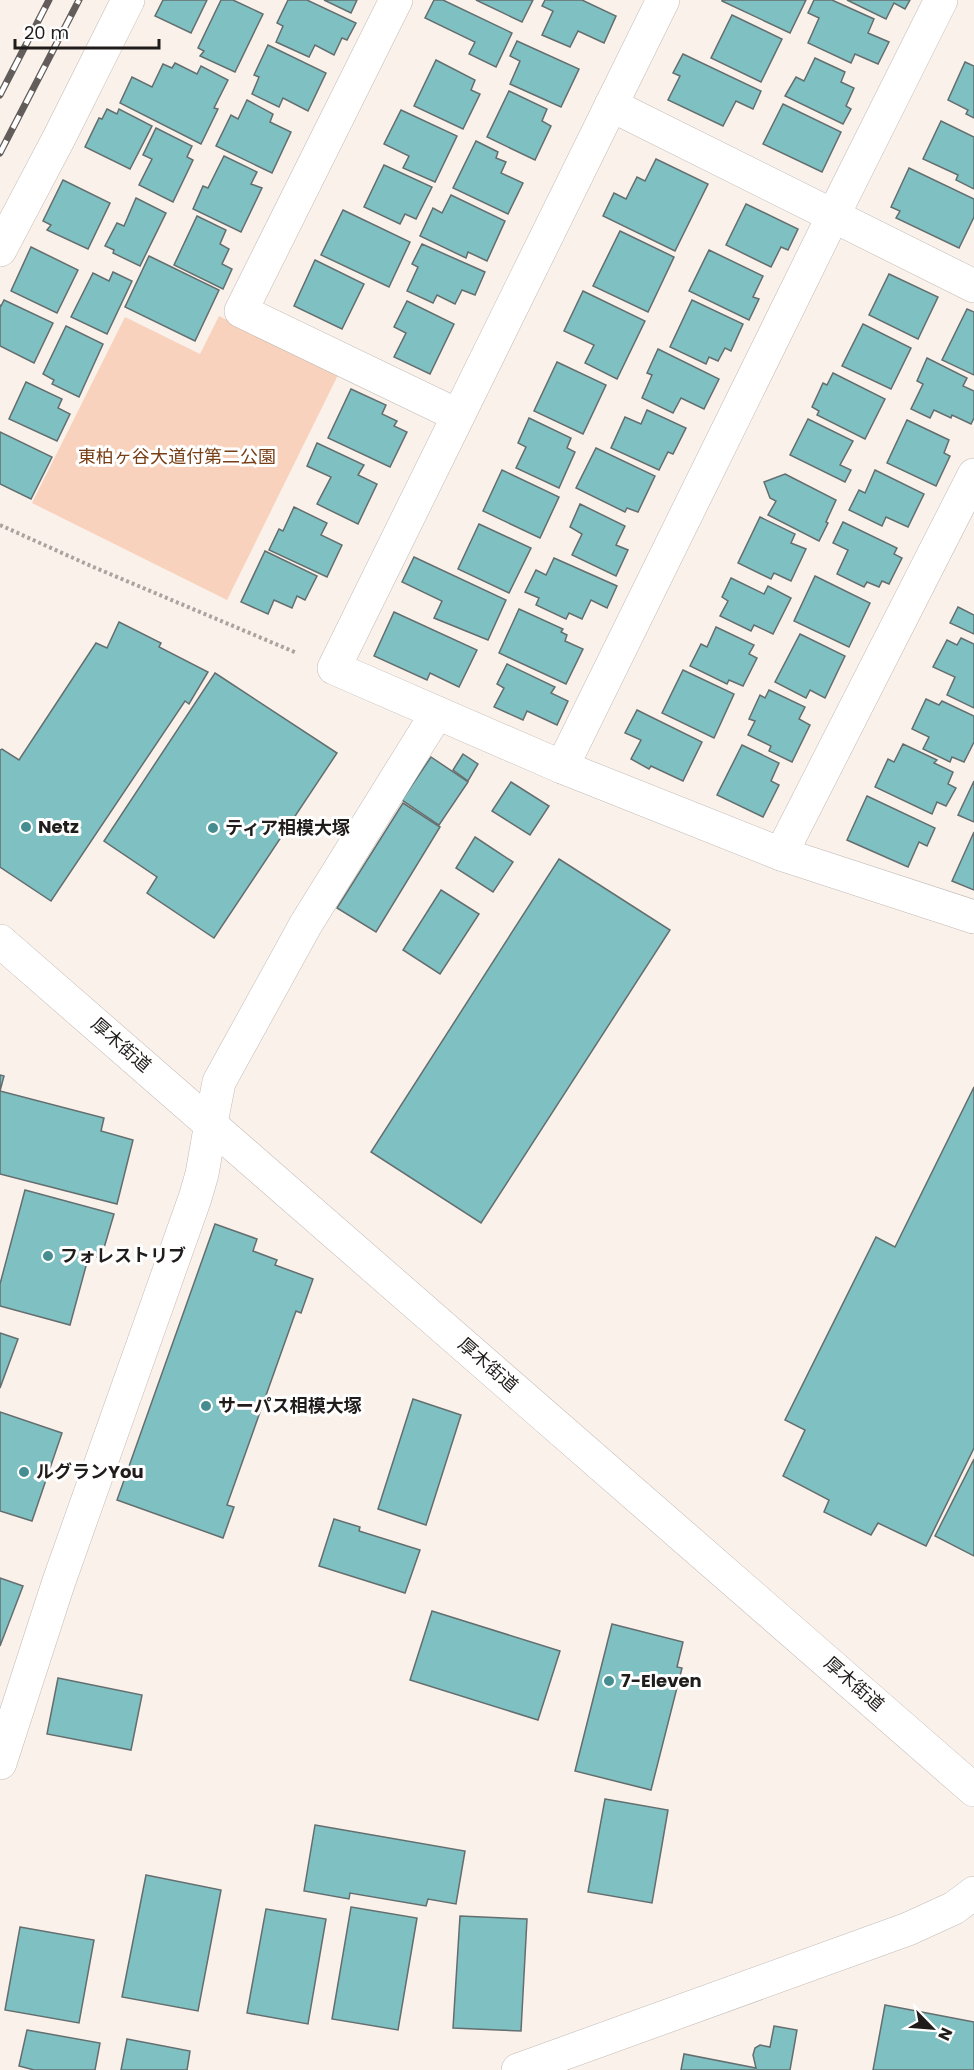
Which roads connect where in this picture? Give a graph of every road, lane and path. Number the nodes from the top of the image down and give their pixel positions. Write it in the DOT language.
graph roads {
  1 [pos="128,0"];
  2 [pos="396,0"];
  3 [pos="663,0"];
  4 [pos="941,0"];
  5 [pos="611,105"];
  6 [pos="833,216"];
  7 [pos="0,250"];
  8 [pos="974,286"];
  9 [pos="457,415"];
  10 [pos="974,475"];
  11 [pos="0,525"];
  12 [pos="334,668"];
  13 [pos="437,713"];
  14 [pos="561,767"];
  15 [pos="781,854"];
  16 [pos="974,917"];
  17 [pos="0,941"];
  18 [pos="211,1123"];
  19 [pos="0,1763"];
  20 [pos="974,1790"];
  21 [pos="974,1893"];
  22 [pos="518,2070"];
  1 -- 7 [label="street"];
  2 -- 9 [label="street"];
  3 -- 5 [label="street"];
  4 -- 6 [label="street"];
  5 -- 6 [label="street"];
  5 -- 9 [label="street"];
  6 -- 8 [label="street"];
  6 -- 14 [label="street"];
  9 -- 12 [label="street"];
  10 -- 15 [label="street"];
  11 -- 12 [label="path"];
  12 -- 13 [label="street"];
  13 -- 14 [label="street"];
  13 -- 18 [label="street"];
  14 -- 15 [label="street"];
  15 -- 16 [label="street"];
  17 -- 18 [label="street, 厚木街道"];
  18 -- 19 [label="street"];
  18 -- 20 [label="street, 厚木街道"];
  21 -- 22 [label="street"];
}
